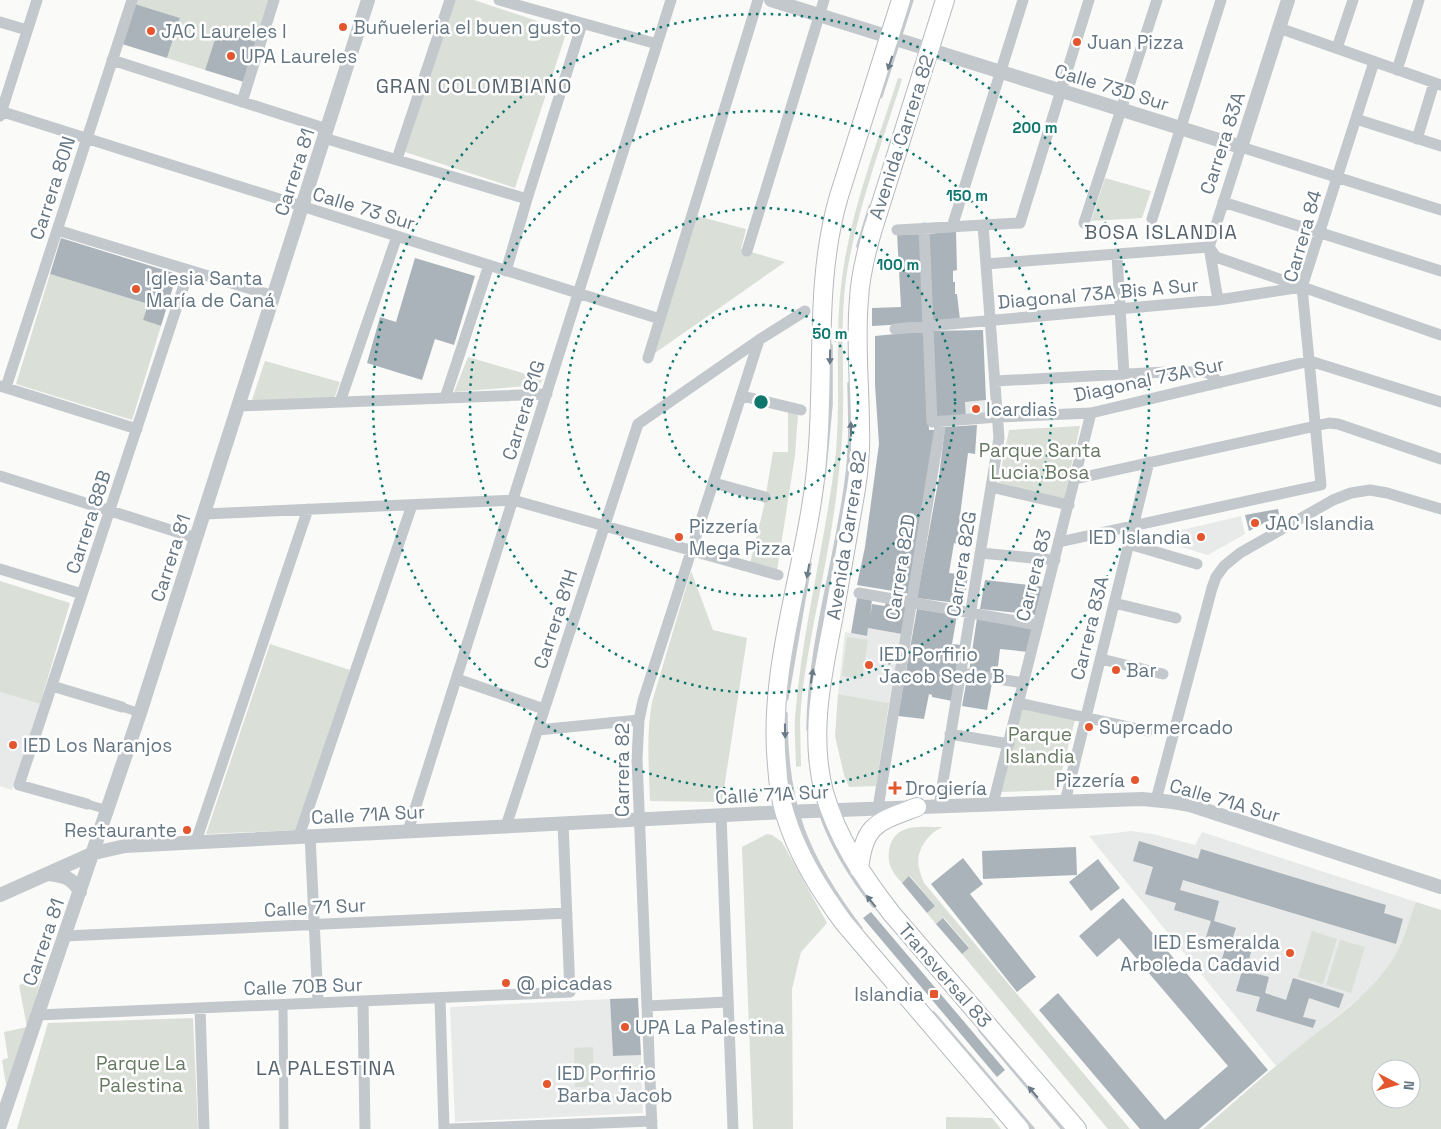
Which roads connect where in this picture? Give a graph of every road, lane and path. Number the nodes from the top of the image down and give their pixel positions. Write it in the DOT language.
graph roads {
  1 [pos="37,0"];
  2 [pos="132,0"];
  3 [pos="274,0"];
  4 [pos="368,0"];
  5 [pos="450,0"];
  6 [pos="499,0"];
  7 [pos="671,0"];
  8 [pos="758,0"];
  9 [pos="771,0"];
  10 [pos="824,0"];
  11 [pos="901,0"];
  12 [pos="911,0"];
  13 [pos="945,0"];
  14 [pos="1023,0"];
  15 [pos="1089,0"];
  16 [pos="1157,0"];
  17 [pos="1221,0"];
  18 [pos="1288,0"];
  19 [pos="1353,0"];
  20 [pos="1418,0"];
  21 [pos="820,15"];
  22 [pos="0,22"];
  23 [pos="582,24"];
  24 [pos="1279,28"];
  25 [pos="27,30"];
  26 [pos="894,38"];
  27 [pos="657,44"];
  28 [pos="924,48"];
  29 [pos="1337,48"];
  30 [pos="112,60"];
  31 [pos="1374,62"];
  32 [pos="1397,70"];
  33 [pos="1000,72"];
  34 [pos="1438,84"];
  35 [pos="1060,90"];
  36 [pos="242,102"];
  37 [pos="878,103"];
  38 [pos="1121,110"];
  39 [pos="0,113"];
  40 [pos="1356,119"];
  41 [pos="1180,128"];
  42 [pos="326,133"];
  43 [pos="87,138"];
  44 [pos="1417,139"];
  45 [pos="1441,146"];
  46 [pos="1240,147"];
  47 [pos="397,159"];
  48 [pos="1337,178"];
  49 [pos="527,199"];
  50 [pos="1223,202"];
  51 [pos="872,204"];
  52 [pos="302,207"];
  53 [pos="1441,210"];
  54 [pos="1152,219"];
  55 [pos="1084,223"];
  56 [pos="983,225"];
  57 [pos="952,227"];
  58 [pos="924,228"];
  59 [pos="57,230"];
  60 [pos="897,230"];
  61 [pos="1320,233"];
  62 [pos="397,236"];
  63 [pos="1209,247"];
  64 [pos="747,251"];
  65 [pos="857,254"];
  66 [pos="1117,255"];
  67 [pos="986,264"];
  68 [pos="489,265"];
  69 [pos="189,270"];
  70 [pos="506,271"];
  71 [pos="1441,271"];
  72 [pos="1302,287"];
  73 [pos="578,294"];
  74 [pos="274,296"];
  75 [pos="1218,300"];
  76 [pos="1119,309"];
  77 [pos="805,311"];
  78 [pos="660,319"];
  79 [pos="990,321"];
  80 [pos="928,326"];
  81 [pos="895,329"];
  82 [pos="1441,335"];
  83 [pos="760,340"];
  84 [pos="830,342"];
  85 [pos="648,358"];
  86 [pos="1310,361"];
  87 [pos="1124,374"];
  88 [pos="850,376"];
  89 [pos="995,381"];
  90 [pos="1219,382"];
  91 [pos="3,387"];
  92 [pos="547,394"];
  93 [pos="742,396"];
  94 [pos="445,398"];
  95 [pos="340,402"];
  96 [pos="1441,402"];
  97 [pos="238,406"];
  98 [pos="801,410"];
  99 [pos="1092,413"];
  100 [pos="998,416"];
  101 [pos="937,422"];
  102 [pos="1316,425"];
  103 [pos="137,429"];
  104 [pos="1441,459"];
  105 [pos="1149,462"];
  106 [pos="0,476"];
  107 [pos="1075,479"];
  108 [pos="714,483"];
  109 [pos="822,486"];
  110 [pos="991,487"];
  111 [pos="765,497"];
  112 [pos="514,500"];
  113 [pos="412,505"];
  114 [pos="1069,505"];
  115 [pos="308,509"];
  116 [pos="1441,509"];
  117 [pos="110,510"];
  118 [pos="204,514"];
  119 [pos="605,526"];
  120 [pos="1133,527"];
  121 [pos="196,538"];
  122 [pos="1059,542"];
  123 [pos="1129,544"];
  124 [pos="691,550"];
  125 [pos="980,553"];
  126 [pos="1055,560"];
  127 [pos="810,561"];
  128 [pos="1197,564"];
  129 [pos="0,569"];
  130 [pos="778,575"];
  131 [pos="858,593"];
  132 [pos="82,594"];
  133 [pos="912,602"];
  134 [pos="1114,603"];
  135 [pos="970,613"];
  136 [pos="1176,618"];
  137 [pos="1038,625"];
  138 [pos="1100,659"];
  139 [pos="960,674"];
  140 [pos="1163,674"];
  141 [pos="457,679"];
  142 [pos="1024,683"];
  143 [pos="52,686"];
  144 [pos="1019,703"];
  145 [pos="122,707"];
  146 [pos="544,709"];
  147 [pos="140,712"];
  148 [pos="1086,718"];
  149 [pos="639,720"];
  150 [pos="538,730"];
  151 [pos="1148,731"];
  152 [pos="809,733"];
  153 [pos="950,734"];
  154 [pos="1009,744"];
  155 [pos="1156,800"];
  156 [pos="1065,802"];
  157 [pos="87,804"];
  158 [pos="993,804"];
  159 [pos="939,806"];
  160 [pos="917,807"];
  161 [pos="823,808"];
  162 [pos="878,808"];
  163 [pos="108,810"];
  164 [pos="790,812"];
  165 [pos="720,815"];
  166 [pos="639,819"];
  167 [pos="563,823"];
  168 [pos="506,826"];
  169 [pos="408,831"];
  170 [pos="305,836"];
  171 [pos="196,841"];
  172 [pos="94,853"];
  173 [pos="859,869"];
  174 [pos="47,874"];
  175 [pos="1441,886"];
  176 [pos="80,892"];
  177 [pos="0,895"];
  178 [pos="876,907"];
  179 [pos="567,913"];
  180 [pos="315,925"];
  181 [pos="862,931"];
  182 [pos="65,936"];
  183 [pos="440,998"];
  184 [pos="363,1001"];
  185 [pos="727,1002"];
  186 [pos="318,1003"];
  187 [pos="282,1004"];
  188 [pos="647,1006"];
  189 [pos="200,1008"];
  190 [pos="931,1012"];
  191 [pos="38,1015"];
  192 [pos="976,1025"];
  193 [pos="0,1125"];
  194 [pos="652,1125"];
  195 [pos="580,1126"];
  196 [pos="204,1129"];
  197 [pos="284,1129"];
  198 [pos="365,1129"];
  199 [pos="444,1129"];
  200 [pos="451,1129"];
  201 [pos="733,1129"];
  202 [pos="1020,1129"];
  203 [pos="1032,1129"];
  204 [pos="1064,1129"];
  205 [pos="1077,1129"];
  1 -- 25 [label="street"];
  2 -- 30 [label="street, Carrera 80N"];
  3 -- 36 [label="street"];
  4 -- 42 [label="street, Carrera 81"];
  5 -- 47 [label="street"];
  6 -- 23 [label="street"];
  7 -- 27 [label="street, Carrera 81G"];
  8 -- 78 [label="street"];
  9 -- 21 [label="street, Calle 73D Sur"];
  10 -- 21 [label="street"];
  11 -- 26 [label="main road, Avenida Carrera 82"];
  12 -- 26 [label="lane"];
  13 -- 28 [label="main road, Avenida Carrera 82"];
  14 -- 33 [label="street"];
  15 -- 35 [label="street"];
  16 -- 38 [label="street"];
  17 -- 41 [label="street"];
  18 -- 24 [label="street, Carrera 83A"];
  19 -- 29 [label="street"];
  20 -- 32 [label="street"];
  21 -- 26 [label="street, Calle 73D Sur"];
  21 -- 64 [label="street"];
  22 -- 25 [label="street"];
  23 -- 27 [label="street"];
  23 -- 49 [label="street"];
  24 -- 29 [label="street"];
  24 -- 46 [label="street, Carrera 83A"];
  25 -- 39 [label="street"];
  26 -- 28 [label="street, Calle 73D Sur"];
  26 -- 37 [label="lane, one-way"];
  26 -- 164 [label="main road, Avenida Carrera 82"];
  27 -- 73 [label="street, Carrera 81G"];
  28 -- 33 [label="street, Calle 73D Sur"];
  28 -- 161 [label="main road, Avenida Carrera 82"];
  29 -- 31 [label="street"];
  30 -- 36 [label="street"];
  30 -- 43 [label="street, Carrera 80N"];
  31 -- 32 [label="street"];
  31 -- 40 [label="street, Carrera 84"];
  32 -- 34 [label="street"];
  33 -- 35 [label="street, Calle 73D Sur"];
  33 -- 57 [label="street"];
  34 -- 44 [label="street"];
  35 -- 38 [label="street, Calle 73D Sur"];
  35 -- 56 [label="street"];
  36 -- 42 [label="street"];
  38 -- 41 [label="street, Calle 73D Sur"];
  38 -- 55 [label="street"];
  39 -- 43 [label="street, Calle 73 Sur"];
  40 -- 44 [label="street"];
  40 -- 48 [label="street, Carrera 84"];
  41 -- 46 [label="street, Calle 73D Sur"];
  41 -- 54 [label="street"];
  42 -- 47 [label="street"];
  42 -- 52 [label="street, Carrera 81"];
  43 -- 52 [label="street, Calle 73 Sur"];
  43 -- 59 [label="street, Carrera 80N"];
  44 -- 45 [label="street"];
  46 -- 48 [label="street, Calle 73D Sur"];
  46 -- 50 [label="street, Carrera 83A"];
  47 -- 49 [label="street"];
  48 -- 53 [label="street, Calle 73D Sur"];
  48 -- 61 [label="street, Carrera 84"];
  49 -- 70 [label="street"];
  50 -- 61 [label="street"];
  50 -- 63 [label="street, Carrera 83A"];
  51 -- 65 [label="lane"];
  52 -- 62 [label="street, Calle 73 Sur"];
  52 -- 74 [label="street, Carrera 81"];
  56 -- 57 [label="street"];
  56 -- 67 [label="street, Carrera 82G"];
  57 -- 58 [label="street"];
  58 -- 60 [label="street"];
  58 -- 80 [label="street, Carrera 82D"];
  59 -- 69 [label="street"];
  59 -- 91 [label="street, Carrera 80N"];
  61 -- 71 [label="street"];
  61 -- 72 [label="street, Carrera 84"];
  62 -- 68 [label="street, Calle 73 Sur"];
  62 -- 95 [label="street"];
  63 -- 66 [label="street"];
  63 -- 72 [label="street"];
  63 -- 75 [label="street, Carrera 83A"];
  66 -- 67 [label="street"];
  66 -- 76 [label="street"];
  67 -- 79 [label="street, Carrera 82G"];
  68 -- 70 [label="street, Calle 73 Sur"];
  68 -- 94 [label="street"];
  69 -- 74 [label="street"];
  69 -- 103 [label="street, Carrera 88B"];
  70 -- 73 [label="street, Calle 73 Sur"];
  72 -- 75 [label="street, Diagonal 73A Bis A Sur"];
  72 -- 82 [label="street"];
  72 -- 86 [label="street, Carrera 84"];
  73 -- 78 [label="street, Calle 73 Sur"];
  73 -- 92 [label="street, Carrera 81G"];
  74 -- 97 [label="street, Carrera 81"];
  75 -- 76 [label="street, Diagonal 73A Bis A Sur"];
  76 -- 79 [label="street, Diagonal 73A Bis A Sur"];
  76 -- 87 [label="street"];
  77 -- 83 [label="street"];
  78 -- 85 [label="street"];
  79 -- 80 [label="street, Diagonal 73A Bis A Sur"];
  79 -- 89 [label="street, Carrera 82G"];
  80 -- 81 [label="street, Diagonal 73A Bis A Sur"];
  80 -- 101 [label="street, Carrera 82D"];
  83 -- 93 [label="street, Carrera 82"];
  83 -- 119 [label="street, Carrera 81H"];
  84 -- 109 [label="lane, one-way"];
  86 -- 90 [label="street, Diagonal 73A Sur"];
  86 -- 96 [label="street"];
  86 -- 102 [label="street, Carrera 84"];
  87 -- 89 [label="street"];
  87 -- 90 [label="street"];
  152 -- 88 [label="lane, one-way"];
  89 -- 100 [label="street, Carrera 82G"];
  90 -- 99 [label="street, Diagonal 73A Sur"];
  91 -- 103 [label="street"];
  92 -- 94 [label="street"];
  92 -- 112 [label="street, Carrera 81G"];
  93 -- 98 [label="street"];
  93 -- 108 [label="street, Carrera 82"];
  94 -- 95 [label="street"];
  95 -- 97 [label="street"];
  97 -- 118 [label="street, Carrera 81"];
  99 -- 100 [label="street, Diagonal 73A Sur"];
  99 -- 107 [label="street, Carrera 83"];
  100 -- 101 [label="street, Diagonal 73A Sur"];
  100 -- 110 [label="street, Carrera 82G"];
  101 -- 133 [label="street, Carrera 82D"];
  102 -- 104 [label="street"];
  102 -- 105 [label="street"];
  102 -- 120 [label="street, Carrera 84"];
  103 -- 117 [label="street, Carrera 88B"];
  105 -- 107 [label="street"];
  105 -- 120 [label="street, Carrera 83A"];
  106 -- 117 [label="street"];
  107 -- 114 [label="street, Carrera 83"];
  108 -- 111 [label="street"];
  108 -- 124 [label="street, Carrera 82"];
  110 -- 114 [label="street"];
  110 -- 125 [label="street, Carrera 82G"];
  112 -- 113 [label="street"];
  112 -- 119 [label="street"];
  112 -- 141 [label="street, Carrera 81G"];
  113 -- 115 [label="street"];
  113 -- 170 [label="street"];
  114 -- 122 [label="street, Carrera 83"];
  115 -- 118 [label="street"];
  115 -- 171 [label="street"];
  116 -- 155 [label="street"];
  117 -- 121 [label="street"];
  117 -- 132 [label="street, Carrera 88B"];
  118 -- 121 [label="street, Carrera 81"];
  119 -- 124 [label="street"];
  119 -- 146 [label="street, Carrera 81H"];
  120 -- 122 [label="street"];
  120 -- 123 [label="street, Carrera 83A"];
  121 -- 147 [label="street, Carrera 81"];
  122 -- 126 [label="street, Carrera 83"];
  123 -- 128 [label="street"];
  123 -- 134 [label="street, Carrera 83A"];
  124 -- 130 [label="street"];
  124 -- 149 [label="street, Carrera 82"];
  125 -- 126 [label="street"];
  125 -- 135 [label="street, Carrera 82G"];
  126 -- 137 [label="street, Carrera 83"];
  127 -- 164 [label="lane, one-way"];
  129 -- 132 [label="street"];
  131 -- 133 [label="street"];
  132 -- 143 [label="street, Carrera 88B"];
  133 -- 135 [label="street"];
  133 -- 162 [label="street, Carrera 82D"];
  134 -- 136 [label="street"];
  134 -- 138 [label="street, Carrera 83A"];
  135 -- 137 [label="street"];
  135 -- 139 [label="street, Carrera 82G"];
  137 -- 142 [label="street, Carrera 83"];
  138 -- 140 [label="street"];
  138 -- 148 [label="street, Carrera 83A"];
  139 -- 142 [label="street"];
  139 -- 153 [label="street, Carrera 82G"];
  141 -- 146 [label="street"];
  141 -- 169 [label="street, Carrera 81G"];
  142 -- 144 [label="street, Carrera 83"];
  143 -- 145 [label="street"];
  143 -- 157 [label="street, Carrera 88B"];
  144 -- 148 [label="street"];
  144 -- 154 [label="street, Carrera 83"];
  145 -- 147 [label="street"];
  146 -- 150 [label="street, Carrera 81H"];
  147 -- 163 [label="street, Carrera 81"];
  148 -- 151 [label="street"];
  148 -- 156 [label="street, Carrera 83A"];
  149 -- 150 [label="street"];
  149 -- 166 [label="street, Carrera 82"];
  150 -- 168 [label="street, Carrera 81H"];
  153 -- 154 [label="street"];
  153 -- 159 [label="street, Carrera 82G"];
  154 -- 158 [label="street, Carrera 83"];
  155 -- 156 [label="street, Calle 71A Sur"];
  155 -- 175 [label="street, Calle 71A Sur"];
  156 -- 158 [label="street, Calle 71A Sur"];
  157 -- 163 [label="street"];
  158 -- 159 [label="street, Calle 71A Sur"];
  159 -- 160 [label="street, Calle 71A Sur"];
  160 -- 162 [label="street, Calle 71A Sur"];
  160 -- 173 [label="main road"];
  161 -- 162 [label="street, Calle 71A Sur"];
  161 -- 164 [label="street, Calle 71A Sur"];
  161 -- 173 [label="main road, Transversal 83"];
  178 -- 161 [label="lane, one-way"];
  163 -- 172 [label="street, Carrera 81"];
  164 -- 165 [label="street, Calle 71A Sur"];
  164 -- 181 [label="lane"];
  164 -- 202 [label="main road"];
  165 -- 166 [label="street, Calle 71A Sur"];
  165 -- 185 [label="street"];
  166 -- 167 [label="street, Calle 71A Sur"];
  166 -- 188 [label="street, Carrera 82"];
  167 -- 168 [label="street, Calle 71A Sur"];
  167 -- 179 [label="street"];
  168 -- 169 [label="street, Calle 71A Sur"];
  169 -- 170 [label="street, Calle 71A Sur"];
  170 -- 171 [label="street, Calle 71A Sur"];
  170 -- 180 [label="street"];
  171 -- 172 [label="street, Calle 71A Sur"];
  172 -- 174 [label="street, Calle 71A Sur"];
  172 -- 176 [label="street, Carrera 81"];
  173 -- 205 [label="main road, Transversal 83"];
  174 -- 176 [label="street"];
  174 -- 177 [label="street, Calle 71A Sur"];
  176 -- 182 [label="street, Carrera 81"];
  179 -- 180 [label="street, Calle 71 Sur"];
  179 -- 183 [label="street, Calle 70B Sur"];
  180 -- 182 [label="street, Calle 71 Sur"];
  180 -- 186 [label="street"];
  182 -- 191 [label="street, Carrera 81"];
  183 -- 184 [label="street, Calle 70B Sur"];
  183 -- 199 [label="street"];
  184 -- 186 [label="street, Calle 70B Sur"];
  184 -- 198 [label="street"];
  185 -- 188 [label="street"];
  185 -- 201 [label="street"];
  186 -- 187 [label="street, Calle 70B Sur"];
  187 -- 189 [label="street, Calle 70B Sur"];
  187 -- 197 [label="street"];
  188 -- 194 [label="street, Carrera 82"];
  189 -- 191 [label="street, Calle 70B Sur"];
  189 -- 196 [label="street"];
  190 -- 203 [label="lane"];
  191 -- 193 [label="street, Carrera 81"];
  204 -- 192 [label="lane, one-way"];
  194 -- 195 [label="street"];
  195 -- 200 [label="street"];
}
